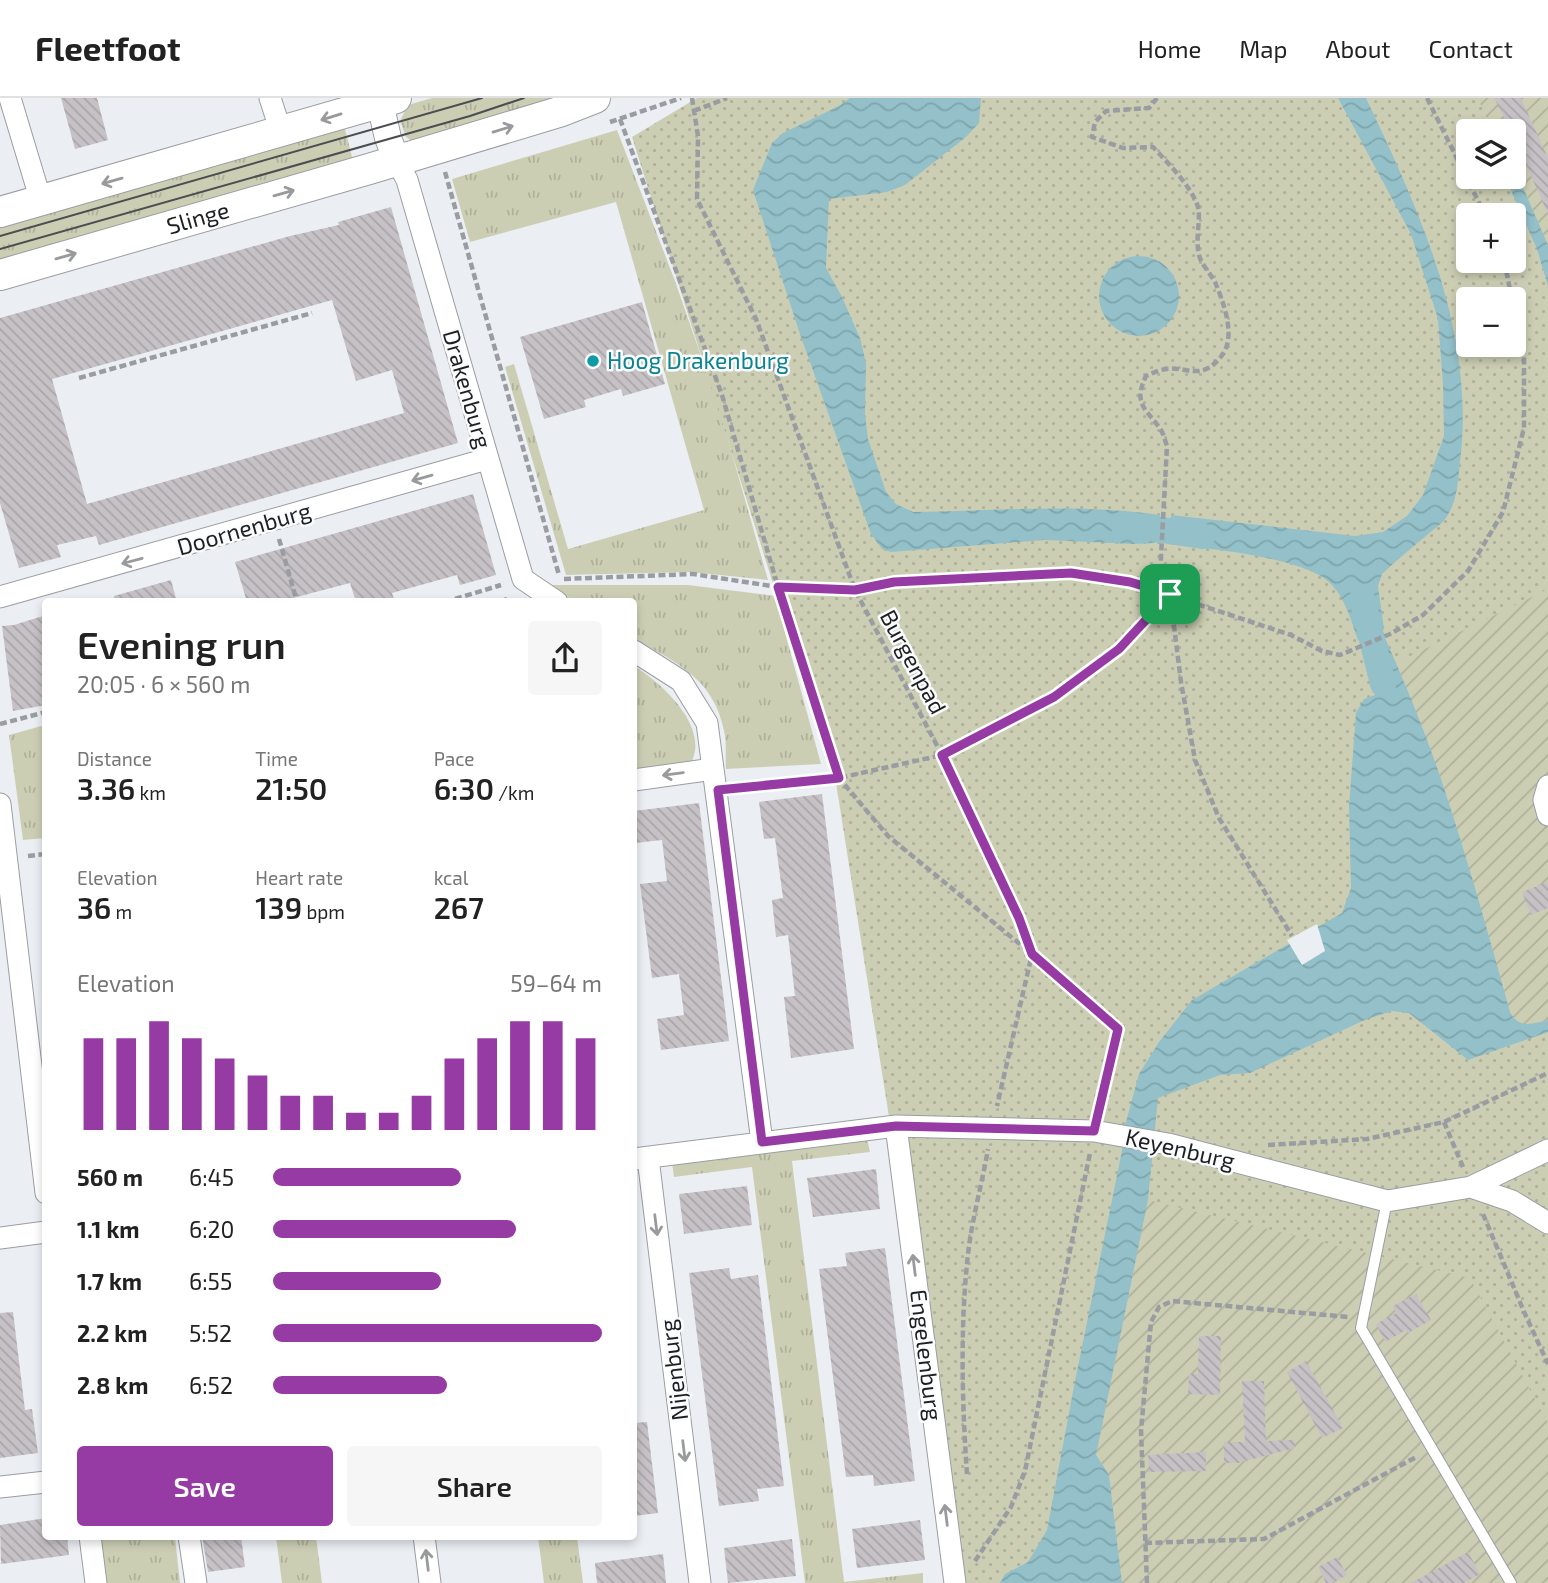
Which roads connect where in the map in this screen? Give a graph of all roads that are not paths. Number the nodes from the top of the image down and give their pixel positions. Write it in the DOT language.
graph roads {
  1 [pos="10,98"];
  2 [pos="270,98"];
  3 [pos="595,98"];
  4 [pos="388,100"];
  5 [pos="281,132"];
  6 [pos="397,161"];
  7 [pos="41,201"];
  8 [pos="0,212"];
  9 [pos="0,275"];
  10 [pos="487,459"];
  11 [pos="0,597"];
  12 [pos="551,598"];
  13 [pos="637,652"];
  14 [pos="713,769"];
  15 [pos="637,780"];
  16 [pos="1548,786"];
  17 [pos="0,804"];
  18 [pos="1548,815"];
  19 [pos="896,1126"];
  20 [pos="762,1142"];
  21 [pos="1548,1150"];
  22 [pos="641,1158"];
  23 [pos="42,1159"];
  24 [pos="1471,1187"];
  25 [pos="1387,1201"];
  26 [pos="1548,1223"];
  27 [pos="42,1233"];
  28 [pos="0,1238"];
  29 [pos="42,1483"];
  30 [pos="0,1488"];
  31 [pos="91,1540"];
  32 [pos="190,1540"];
  33 [pos="425,1540"];
  34 [pos="96,1583"];
  35 [pos="195,1583"];
  36 [pos="430,1583"];
  37 [pos="700,1583"];
  38 [pos="955,1583"];
  39 [pos="1511,1583"];
  1 -- 7 [label="street"];
  2 -- 5 [label="street"];
  6 -- 3 [label="main road, Slinge, one-way"];
  4 -- 5 [label="main road, one-way"];
  4 -- 6 [label="street"];
  5 -- 7 [label="main road, one-way"];
  9 -- 6 [label="main road, Slinge, one-way"];
  6 -- 10 [label="street, Drakenburg"];
  7 -- 8 [label="main road"];
  10 -- 11 [label="street, Doornenburg, one-way"];
  10 -- 12 [label="street, Drakenburg"];
  13 -- 14 [label="street"];
  14 -- 15 [label="street, one-way"];
  14 -- 20 [label="street"];
  16 -- 18 [label="street"];
  17 -- 23 [label="street"];
  19 -- 20 [label="street, Keyenburg"];
  19 -- 25 [label="street, Keyenburg"];
  38 -- 19 [label="street, Engelenburg, one-way"];
  20 -- 22 [label="street, Keyenburg"];
  21 -- 24 [label="street, Keyenburg"];
  22 -- 37 [label="street, Nijenburg, one-way"];
  24 -- 25 [label="street, Keyenburg"];
  24 -- 26 [label="street, Keyenburg"];
  25 -- 39 [label="lane"];
  27 -- 28 [label="street"];
  29 -- 30 [label="street"];
  31 -- 34 [label="street"];
  32 -- 35 [label="street"];
  36 -- 33 [label="street, one-way"];
}
